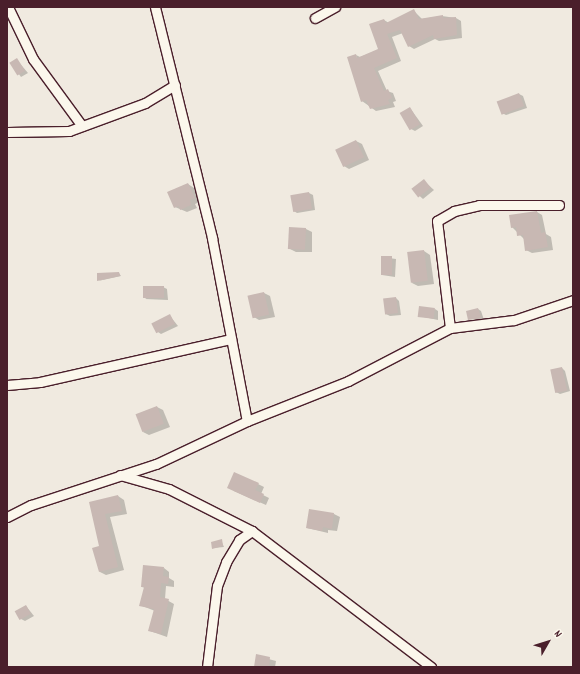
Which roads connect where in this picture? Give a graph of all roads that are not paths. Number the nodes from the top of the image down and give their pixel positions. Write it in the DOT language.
graph roads {
  1 [pos="8,7"];
  2 [pos="155,7"];
  3 [pos="335,7"];
  4 [pos="315,18"];
  5 [pos="175,85"];
  6 [pos="82,126"];
  7 [pos="7,132"];
  8 [pos="559,205"];
  9 [pos="573,300"];
  10 [pos="450,328"];
  11 [pos="231,339"];
  12 [pos="7,385"];
  13 [pos="247,420"];
  14 [pos="120,475"];
  15 [pos="7,517"];
  16 [pos="252,531"];
  17 [pos="207,667"];
  18 [pos="431,667"];
  1 -- 6 [label="street"];
  2 -- 5 [label="street"];
  3 -- 4 [label="street"];
  5 -- 6 [label="street"];
  5 -- 11 [label="street"];
  6 -- 7 [label="street"];
  8 -- 10 [label="street"];
  9 -- 10 [label="street"];
  10 -- 13 [label="street"];
  11 -- 12 [label="street"];
  11 -- 13 [label="street"];
  13 -- 14 [label="street"];
  14 -- 15 [label="street"];
  14 -- 16 [label="street"];
  16 -- 17 [label="street"];
  16 -- 18 [label="street"];
}
